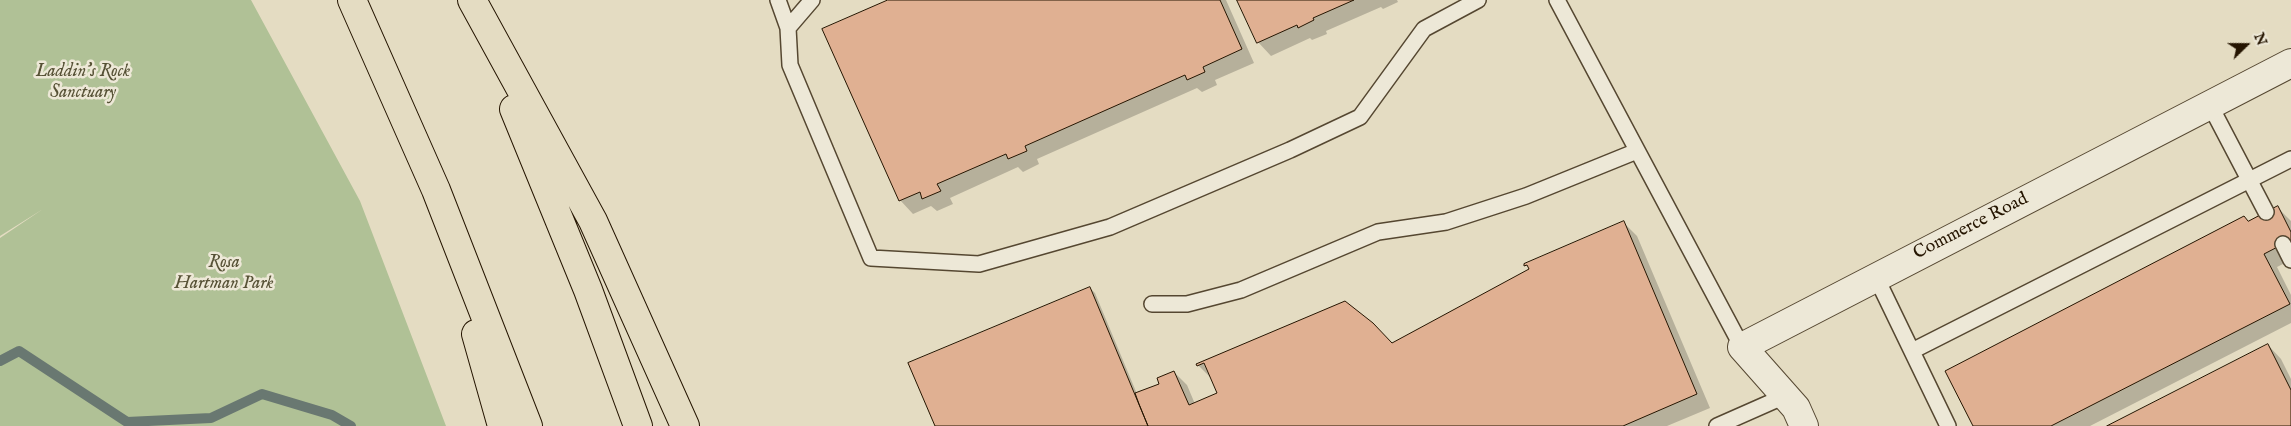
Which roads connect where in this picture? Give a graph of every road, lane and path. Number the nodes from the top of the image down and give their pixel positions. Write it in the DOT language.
graph roads {
  1 [pos="352,0"];
  2 [pos="466,0"];
  3 [pos="472,0"];
  4 [pos="778,0"];
  5 [pos="812,0"];
  6 [pos="1478,0"];
  7 [pos="1557,0"];
  8 [pos="788,28"];
  9 [pos="2291,63"];
  10 [pos="2210,105"];
  11 [pos="1637,150"];
  12 [pos="2291,159"];
  13 [pos="2250,181"];
  14 [pos="436,190"];
  15 [pos="2266,212"];
  16 [pos="2283,244"];
  17 [pos="2291,260"];
  18 [pos="1876,277"];
  19 [pos="1152,304"];
  20 [pos="1742,347"];
  21 [pos="1912,351"];
  22 [pos="1785,396"];
  23 [pos="502,426"];
  24 [pos="528,426"];
  25 [pos="638,426"];
  26 [pos="685,426"];
  27 [pos="1717,426"];
  28 [pos="1804,426"];
  29 [pos="1948,426"];
  1 -- 14 [label="highway"];
  2 -- 25 [label="highway"];
  3 -- 26 [label="highway"];
  4 -- 8 [label="lane"];
  5 -- 8 [label="lane"];
  6 -- 8 [label="lane"];
  7 -- 11 [label="lane"];
  9 -- 10 [label="street, Commerce Road"];
  10 -- 13 [label="lane"];
  10 -- 18 [label="street, Commerce Road"];
  11 -- 19 [label="lane"];
  11 -- 20 [label="lane"];
  12 -- 13 [label="lane"];
  13 -- 15 [label="lane"];
  13 -- 21 [label="lane"];
  14 -- 23 [label="highway"];
  14 -- 24 [label="highway"];
  16 -- 17 [label="lane"];
  18 -- 20 [label="street, Commerce Road"];
  18 -- 21 [label="lane"];
  20 -- 22 [label="street"];
  21 -- 29 [label="lane"];
  22 -- 27 [label="lane"];
  22 -- 28 [label="street"];
}
